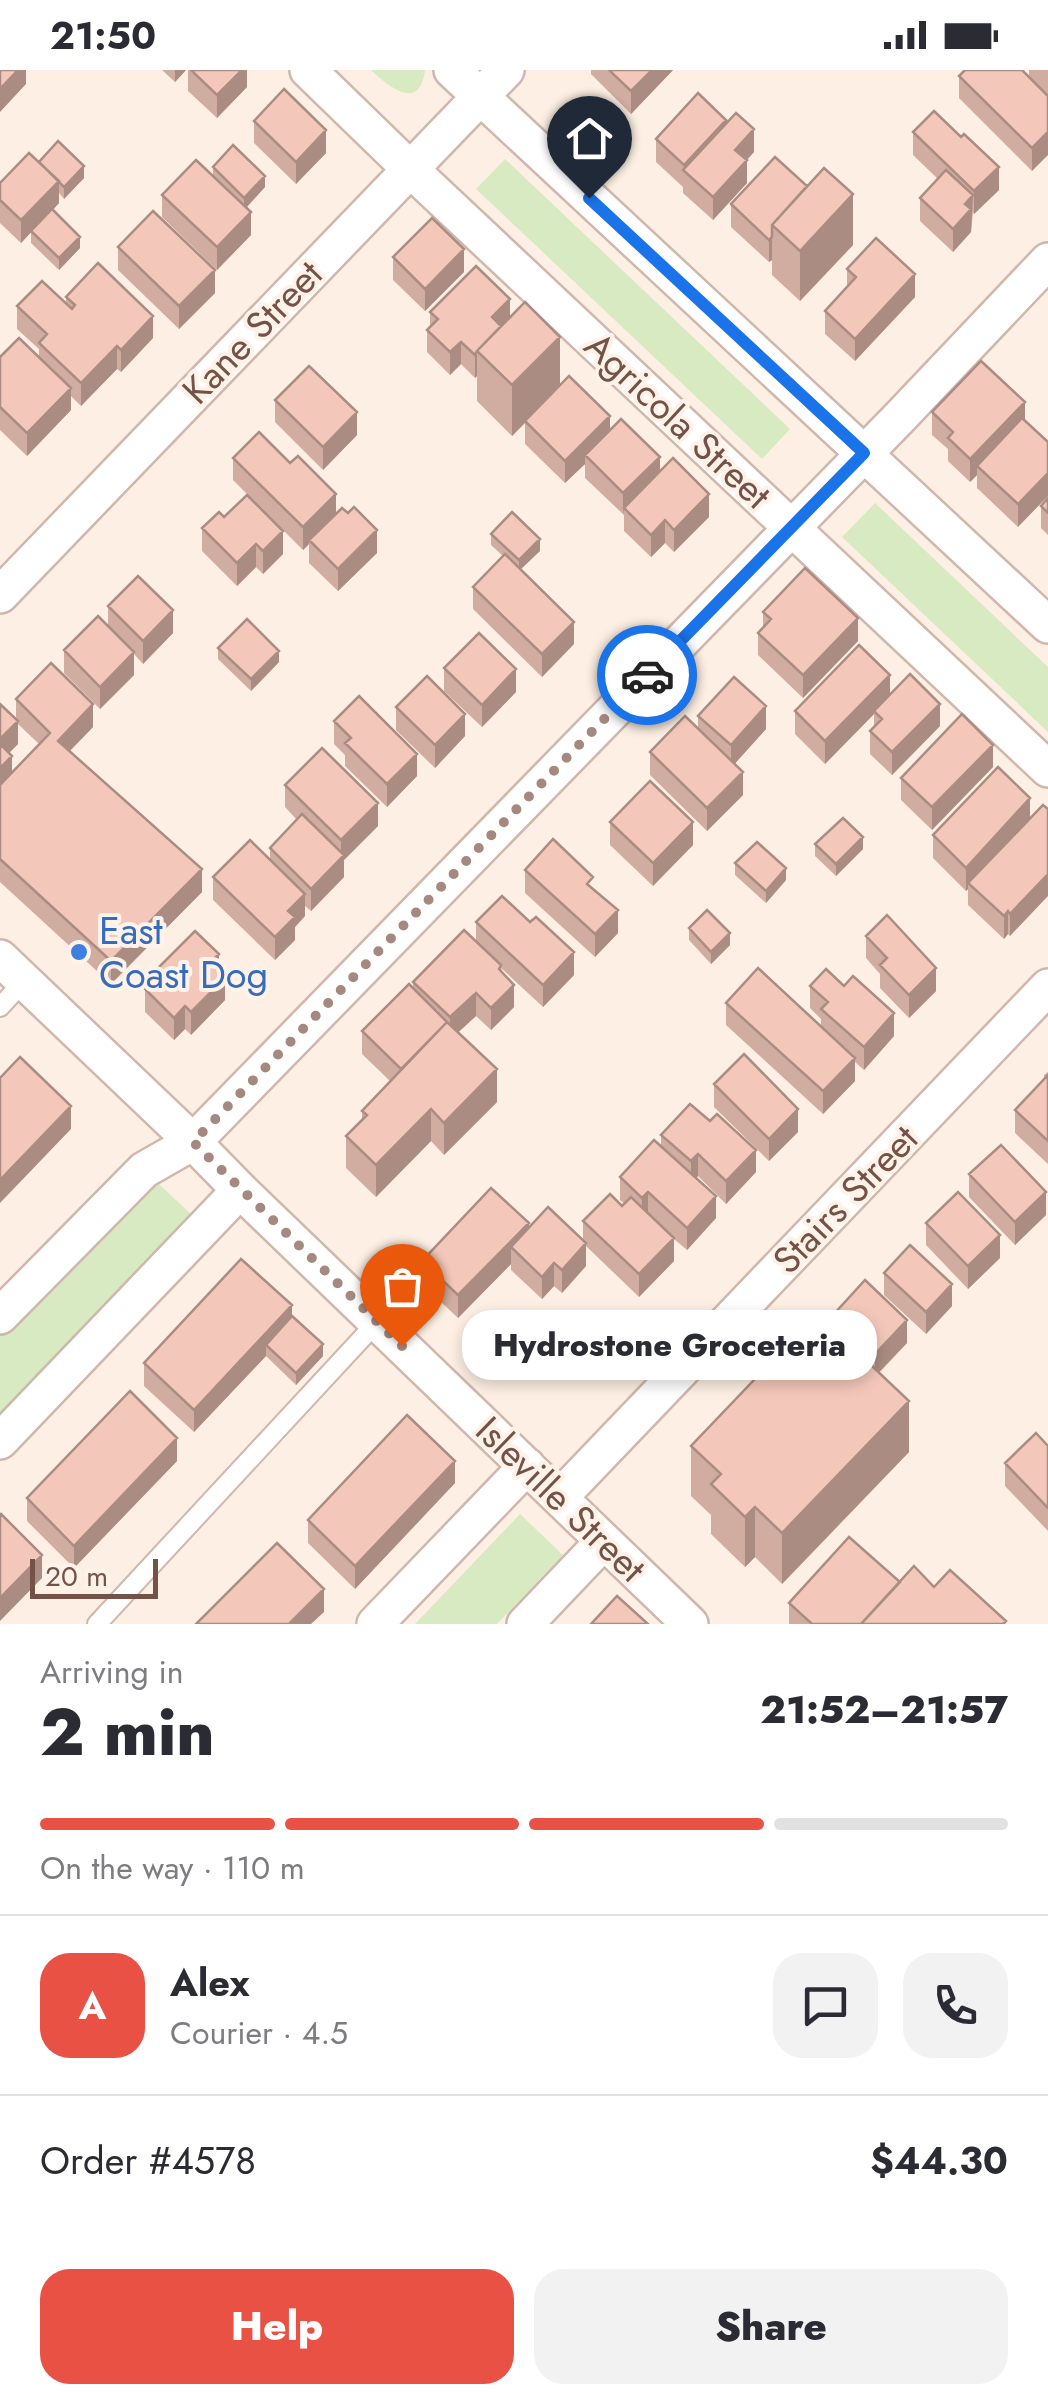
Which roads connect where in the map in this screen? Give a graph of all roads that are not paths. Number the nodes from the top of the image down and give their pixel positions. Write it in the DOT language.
graph roads {
  1 [pos="308,70"];
  2 [pos="452,70"];
  3 [pos="506,70"];
  4 [pos="479,96"];
  5 [pos="410,169"];
  6 [pos="1048,261"];
  7 [pos="864,453"];
  8 [pos="792,528"];
  9 [pos="0,595"];
  10 [pos="1048,625"];
  11 [pos="1048,770"];
  12 [pos="12,970"];
  13 [pos="1048,987"];
  14 [pos="0,1007"];
  15 [pos="193,1142"];
  16 [pos="240,1190"];
  17 [pos="0,1316"];
  18 [pos="377,1322"];
  19 [pos="0,1441"];
  20 [pos="527,1466"];
  21 [pos="560,1496"];
  22 [pos="604,1541"];
  23 [pos="97,1624"];
  24 [pos="375,1624"];
  25 [pos="525,1624"];
  26 [pos="690,1624"];
  1 -- 5 [label="street, Agricola Street"];
  2 -- 4 [label="street"];
  3 -- 4 [label="street, Kane Street"];
  4 -- 5 [label="street, Kane Street"];
  4 -- 7 [label="street"];
  5 -- 8 [label="street, Agricola Street"];
  5 -- 9 [label="street, Kane Street"];
  6 -- 7 [label="street"];
  7 -- 8 [label="street"];
  7 -- 10 [label="street"];
  8 -- 11 [label="street, Agricola Street"];
  8 -- 15 [label="street"];
  12 -- 14 [label="lane"];
  12 -- 15 [label="street, Isleville Street"];
  13 -- 21 [label="street, Stairs Street"];
  15 -- 16 [label="street, Isleville Street"];
  15 -- 17 [label="street"];
  16 -- 18 [label="street, Isleville Street"];
  16 -- 19 [label="street"];
  18 -- 20 [label="street, Isleville Street"];
  18 -- 23 [label="lane"];
  20 -- 21 [label="street, Isleville Street"];
  20 -- 24 [label="street"];
  21 -- 22 [label="street, Isleville Street"];
  22 -- 25 [label="street"];
  22 -- 26 [label="street, Isleville Street"];
}
